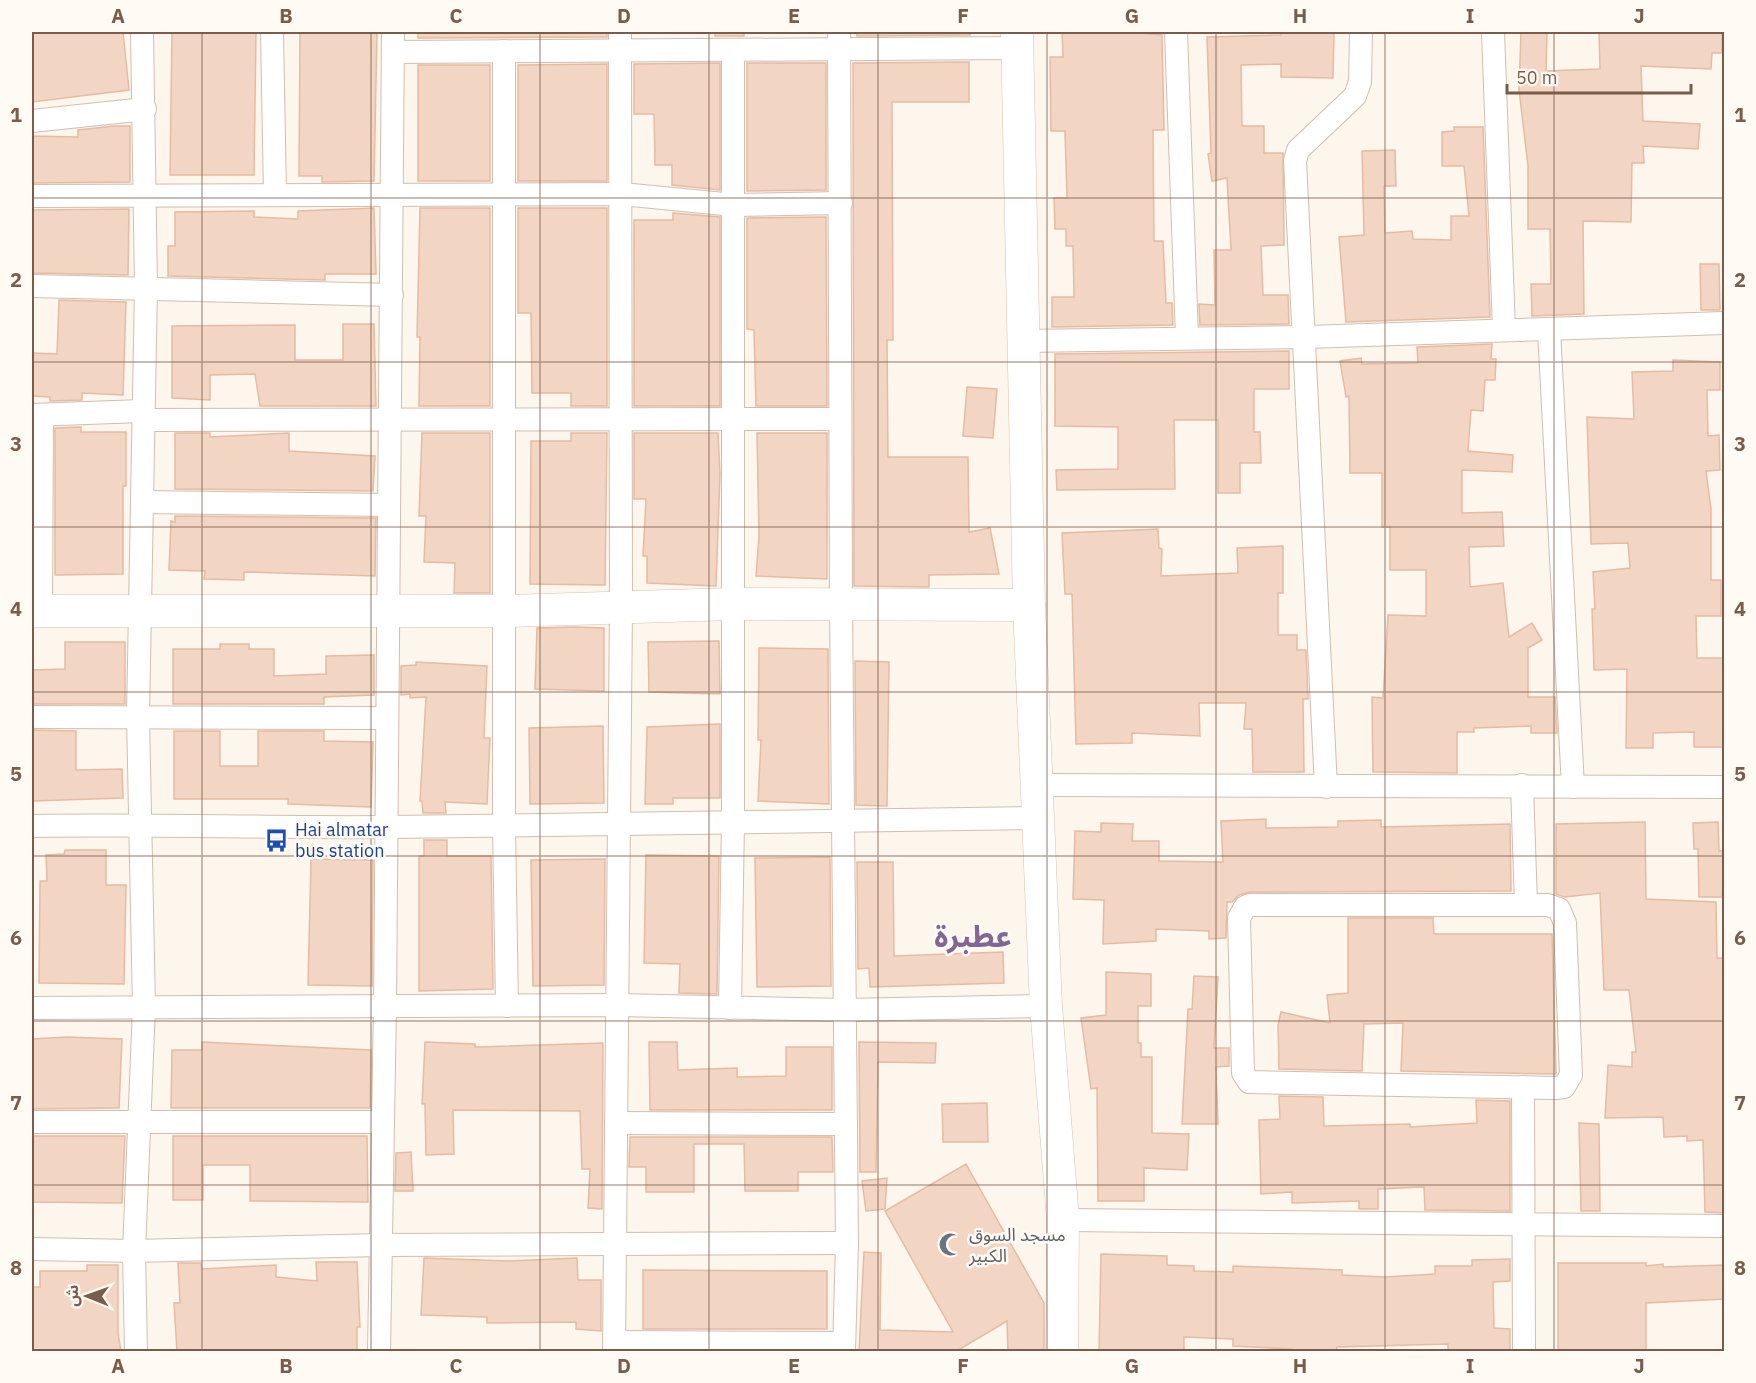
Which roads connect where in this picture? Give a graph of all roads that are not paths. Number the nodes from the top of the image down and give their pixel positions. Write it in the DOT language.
graph roads {
  1 [pos="142,32"];
  2 [pos="272,32"];
  3 [pos="1176,32"];
  4 [pos="1361,32"];
  5 [pos="1492,32"];
  6 [pos="839,39"];
  7 [pos="1016,40"];
  8 [pos="620,41"];
  9 [pos="393,42"];
  10 [pos="504,51"];
  11 [pos="733,51"];
  12 [pos="145,109"];
  13 [pos="32,121"];
  14 [pos="622,194"];
  15 [pos="146,195"];
  16 [pos="274,195"];
  17 [pos="393,195"];
  18 [pos="505,195"];
  19 [pos="32,196"];
  20 [pos="841,203"];
  21 [pos="735,205"];
  22 [pos="32,286"];
  23 [pos="146,288"];
  24 [pos="392,295"];
  25 [pos="1725,323"];
  26 [pos="1504,330"];
  27 [pos="1550,330"];
  28 [pos="1187,337"];
  29 [pos="1306,337"];
  30 [pos="1022,340"];
  31 [pos="37,415"];
  32 [pos="142,415"];
  33 [pos="621,417"];
  34 [pos="732,417"];
  35 [pos="506,418"];
  36 [pos="840,419"];
  37 [pos="391,420"];
  38 [pos="142,502"];
  39 [pos="389,504"];
  40 [pos="732,604"];
  41 [pos="840,605"];
  42 [pos="1029,605"];
  43 [pos="621,606"];
  44 [pos="506,610"];
  45 [pos="36,611"];
  46 [pos="140,611"];
  47 [pos="387,611"];
  48 [pos="138,716"];
  49 [pos="32,717"];
  50 [pos="386,718"];
  51 [pos="1038,785"];
  52 [pos="1522,785"];
  53 [pos="1326,787"];
  54 [pos="1573,787"];
  55 [pos="1725,787"];
  56 [pos="1040,818"];
  57 [pos="843,819"];
  58 [pos="733,820"];
  59 [pos="139,824"];
  60 [pos="620,824"];
  61 [pos="32,826"];
  62 [pos="504,826"];
  63 [pos="386,827"];
  64 [pos="1526,905"];
  65 [pos="618,1005"];
  66 [pos="507,1006"];
  67 [pos="1046,1006"];
  68 [pos="144,1007"];
  69 [pos="385,1007"];
  70 [pos="32,1008"];
  71 [pos="730,1008"];
  72 [pos="845,1010"];
  73 [pos="1523,1087"];
  74 [pos="140,1121"];
  75 [pos="32,1122"];
  76 [pos="383,1122"];
  77 [pos="616,1123"];
  78 [pos="846,1124"];
  79 [pos="1063,1220"];
  80 [pos="1524,1222"];
  81 [pos="1725,1226"];
  82 [pos="847,1243"];
  83 [pos="614,1244"];
  84 [pos="380,1245"];
  85 [pos="32,1249"];
  86 [pos="135,1251"];
  87 [pos="614,1347"];
  88 [pos="844,1347"];
  89 [pos="136,1352"];
  90 [pos="379,1352"];
  91 [pos="1062,1352"];
  92 [pos="1524,1352"];
  1 -- 12 [label="street"];
  2 -- 16 [label="street"];
  3 -- 28 [label="street"];
  4 -- 29 [label="street"];
  5 -- 26 [label="street"];
  6 -- 7 [label="street"];
  6 -- 11 [label="street"];
  6 -- 20 [label="street"];
  7 -- 30 [label="main road"];
  8 -- 10 [label="street"];
  8 -- 11 [label="street"];
  8 -- 14 [label="street"];
  9 -- 10 [label="street"];
  9 -- 17 [label="street"];
  10 -- 18 [label="street"];
  11 -- 21 [label="street"];
  12 -- 13 [label="street"];
  12 -- 15 [label="street"];
  14 -- 18 [label="street"];
  14 -- 21 [label="street"];
  14 -- 33 [label="street"];
  15 -- 16 [label="street"];
  15 -- 19 [label="street"];
  15 -- 23 [label="street"];
  16 -- 17 [label="street"];
  17 -- 18 [label="street"];
  17 -- 24 [label="street"];
  18 -- 35 [label="street"];
  20 -- 21 [label="street"];
  20 -- 36 [label="street"];
  21 -- 34 [label="street"];
  22 -- 23 [label="street"];
  23 -- 24 [label="street"];
  23 -- 32 [label="street"];
  24 -- 37 [label="street"];
  25 -- 27 [label="street"];
  26 -- 27 [label="street"];
  26 -- 29 [label="street"];
  27 -- 54 [label="street"];
  28 -- 29 [label="street"];
  28 -- 30 [label="street"];
  29 -- 53 [label="street"];
  30 -- 42 [label="main road"];
  31 -- 32 [label="street"];
  31 -- 45 [label="street"];
  32 -- 37 [label="street"];
  32 -- 38 [label="street"];
  33 -- 34 [label="street"];
  33 -- 35 [label="street"];
  33 -- 43 [label="street"];
  34 -- 36 [label="street"];
  34 -- 40 [label="street"];
  35 -- 37 [label="street"];
  35 -- 44 [label="street"];
  36 -- 41 [label="street"];
  37 -- 39 [label="street"];
  38 -- 39 [label="street"];
  38 -- 46 [label="street"];
  39 -- 47 [label="street"];
  40 -- 41 [label="main road"];
  40 -- 43 [label="main road"];
  40 -- 58 [label="street"];
  41 -- 42 [label="main road"];
  41 -- 57 [label="street"];
  42 -- 51 [label="main road"];
  43 -- 44 [label="main road"];
  43 -- 60 [label="street"];
  44 -- 47 [label="main road"];
  44 -- 62 [label="street"];
  45 -- 46 [label="main road"];
  46 -- 47 [label="main road"];
  46 -- 48 [label="street"];
  47 -- 50 [label="street"];
  48 -- 49 [label="street"];
  48 -- 50 [label="street"];
  48 -- 59 [label="street"];
  50 -- 63 [label="street"];
  51 -- 53 [label="street"];
  51 -- 56 [label="main road"];
  52 -- 53 [label="street"];
  52 -- 54 [label="street"];
  52 -- 64 [label="street"];
  54 -- 55 [label="street"];
  56 -- 57 [label="street"];
  56 -- 67 [label="main road"];
  57 -- 58 [label="street"];
  57 -- 72 [label="street"];
  58 -- 60 [label="street"];
  58 -- 71 [label="street"];
  59 -- 61 [label="street"];
  59 -- 63 [label="street"];
  59 -- 68 [label="street"];
  60 -- 62 [label="street"];
  60 -- 65 [label="street"];
  62 -- 63 [label="street"];
  62 -- 66 [label="street"];
  63 -- 69 [label="street"];
  64 -- 73 [label="street"];
  64 -- 73 [label="street"];
  65 -- 66 [label="street"];
  65 -- 71 [label="street"];
  65 -- 77 [label="street"];
  66 -- 69 [label="street"];
  67 -- 72 [label="street"];
  67 -- 79 [label="main road"];
  68 -- 69 [label="street"];
  68 -- 70 [label="street"];
  68 -- 74 [label="street"];
  69 -- 76 [label="street"];
  71 -- 72 [label="street"];
  72 -- 78 [label="street"];
  73 -- 80 [label="street"];
  74 -- 75 [label="street"];
  74 -- 76 [label="street"];
  74 -- 86 [label="street"];
  76 -- 84 [label="street"];
  77 -- 78 [label="street"];
  77 -- 83 [label="street"];
  78 -- 82 [label="street"];
  79 -- 80 [label="street"];
  79 -- 91 [label="main road"];
  80 -- 81 [label="street"];
  80 -- 92 [label="street"];
  82 -- 83 [label="street"];
  82 -- 88 [label="street"];
  83 -- 84 [label="street"];
  83 -- 87 [label="street"];
  84 -- 86 [label="street"];
  84 -- 90 [label="street"];
  85 -- 86 [label="street"];
  86 -- 89 [label="street"];
  87 -- 88 [label="street"];
}
